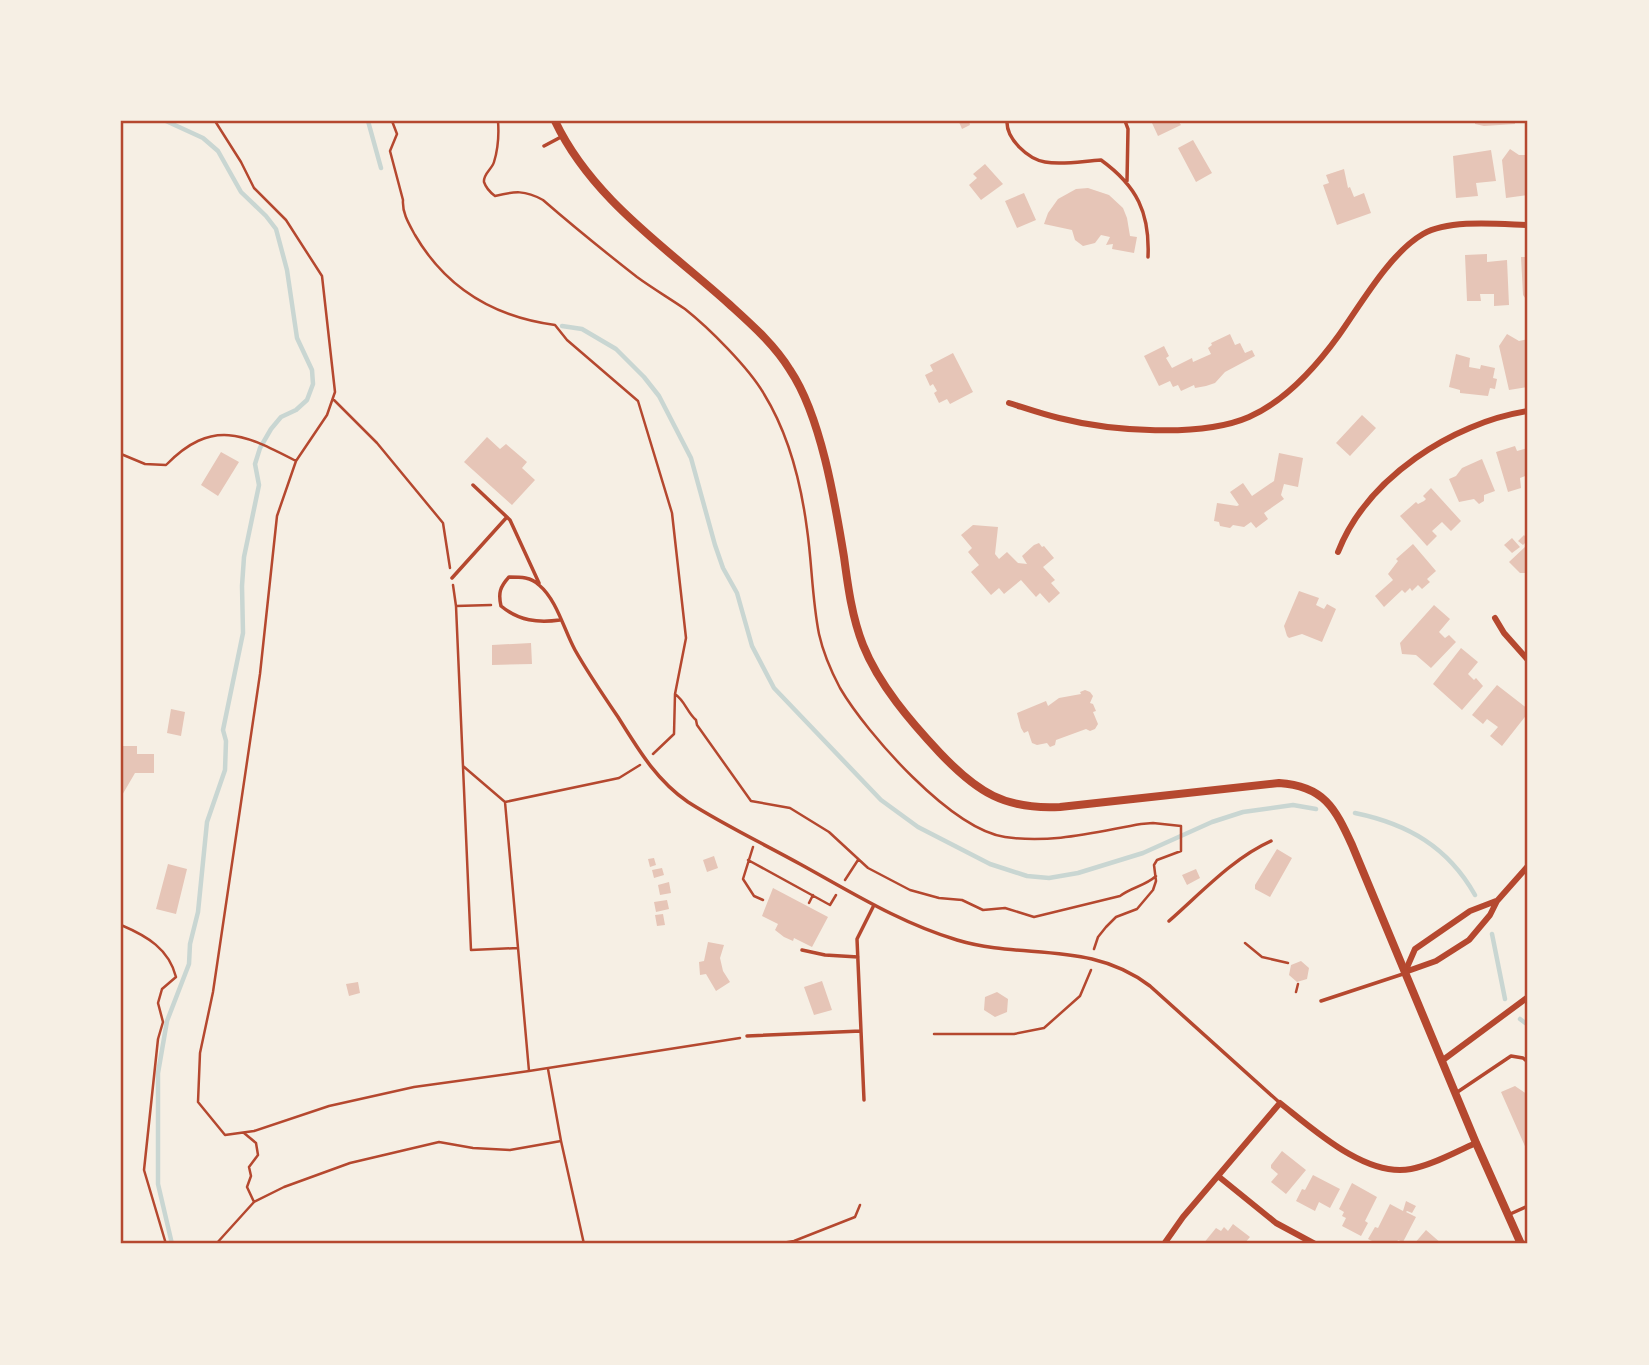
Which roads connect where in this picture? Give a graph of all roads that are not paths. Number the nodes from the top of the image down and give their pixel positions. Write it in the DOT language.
graph roads {
  1 [pos="555,121"];
  2 [pos="1007,121"];
  3 [pos="1125,121"];
  4 [pos="563,136"];
  5 [pos="544,146"];
  6 [pos="1127,183"];
  7 [pos="1528,225"];
  8 [pos="1148,257"];
  9 [pos="1009,402"];
  10 [pos="1528,411"];
  11 [pos="473,485"];
  12 [pos="507,517"];
  13 [pos="1338,552"];
  14 [pos="452,578"];
  15 [pos="540,585"];
  16 [pos="1495,618"];
  17 [pos="560,620"];
  18 [pos="1528,660"];
  19 [pos="1271,841"];
  20 [pos="1528,866"];
  21 [pos="1497,901"];
  22 [pos="874,905"];
  23 [pos="1169,921"];
  24 [pos="803,950"];
  25 [pos="858,957"];
  26 [pos="1405,972"];
  27 [pos="1528,998"];
  28 [pos="1321,1001"];
  29 [pos="861,1031"];
  30 [pos="747,1036"];
  31 [pos="1443,1060"];
  32 [pos="1528,1062"];
  33 [pos="1456,1093"];
  34 [pos="864,1100"];
  35 [pos="1280,1103"];
  36 [pos="1476,1143"];
  37 [pos="1218,1176"];
  38 [pos="1528,1206"];
  39 [pos="1508,1215"];
  40 [pos="1164,1244"];
  41 [pos="1315,1244"];
  42 [pos="1521,1244"];
  1 -- 4 [label="street"];
  2 -- 6 [label="lane"];
  3 -- 6 [label="lane"];
  4 -- 5 [label="lane"];
  4 -- 26 [label="street"];
  6 -- 8 [label="lane"];
  7 -- 9 [label="street"];
  10 -- 13 [label="street"];
  11 -- 12 [label="lane"];
  12 -- 14 [label="lane"];
  12 -- 15 [label="lane"];
  15 -- 17 [label="lane"];
  15 -- 17 [label="lane"];
  16 -- 18 [label="street"];
  17 -- 22 [label="lane"];
  19 -- 23 [label="lane"];
  20 -- 21 [label="street"];
  21 -- 26 [label="street"];
  21 -- 26 [label="street"];
  22 -- 25 [label="lane"];
  22 -- 35 [label="lane"];
  24 -- 25 [label="lane"];
  25 -- 29 [label="lane"];
  26 -- 28 [label="lane"];
  26 -- 31 [label="street"];
  27 -- 31 [label="street"];
  29 -- 30 [label="lane"];
  29 -- 34 [label="lane"];
  31 -- 33 [label="street"];
  32 -- 33 [label="lane"];
  33 -- 36 [label="street"];
  35 -- 36 [label="street"];
  35 -- 37 [label="street"];
  36 -- 39 [label="street"];
  37 -- 40 [label="street"];
  37 -- 41 [label="street"];
  38 -- 39 [label="lane"];
  39 -- 42 [label="street"];
}
